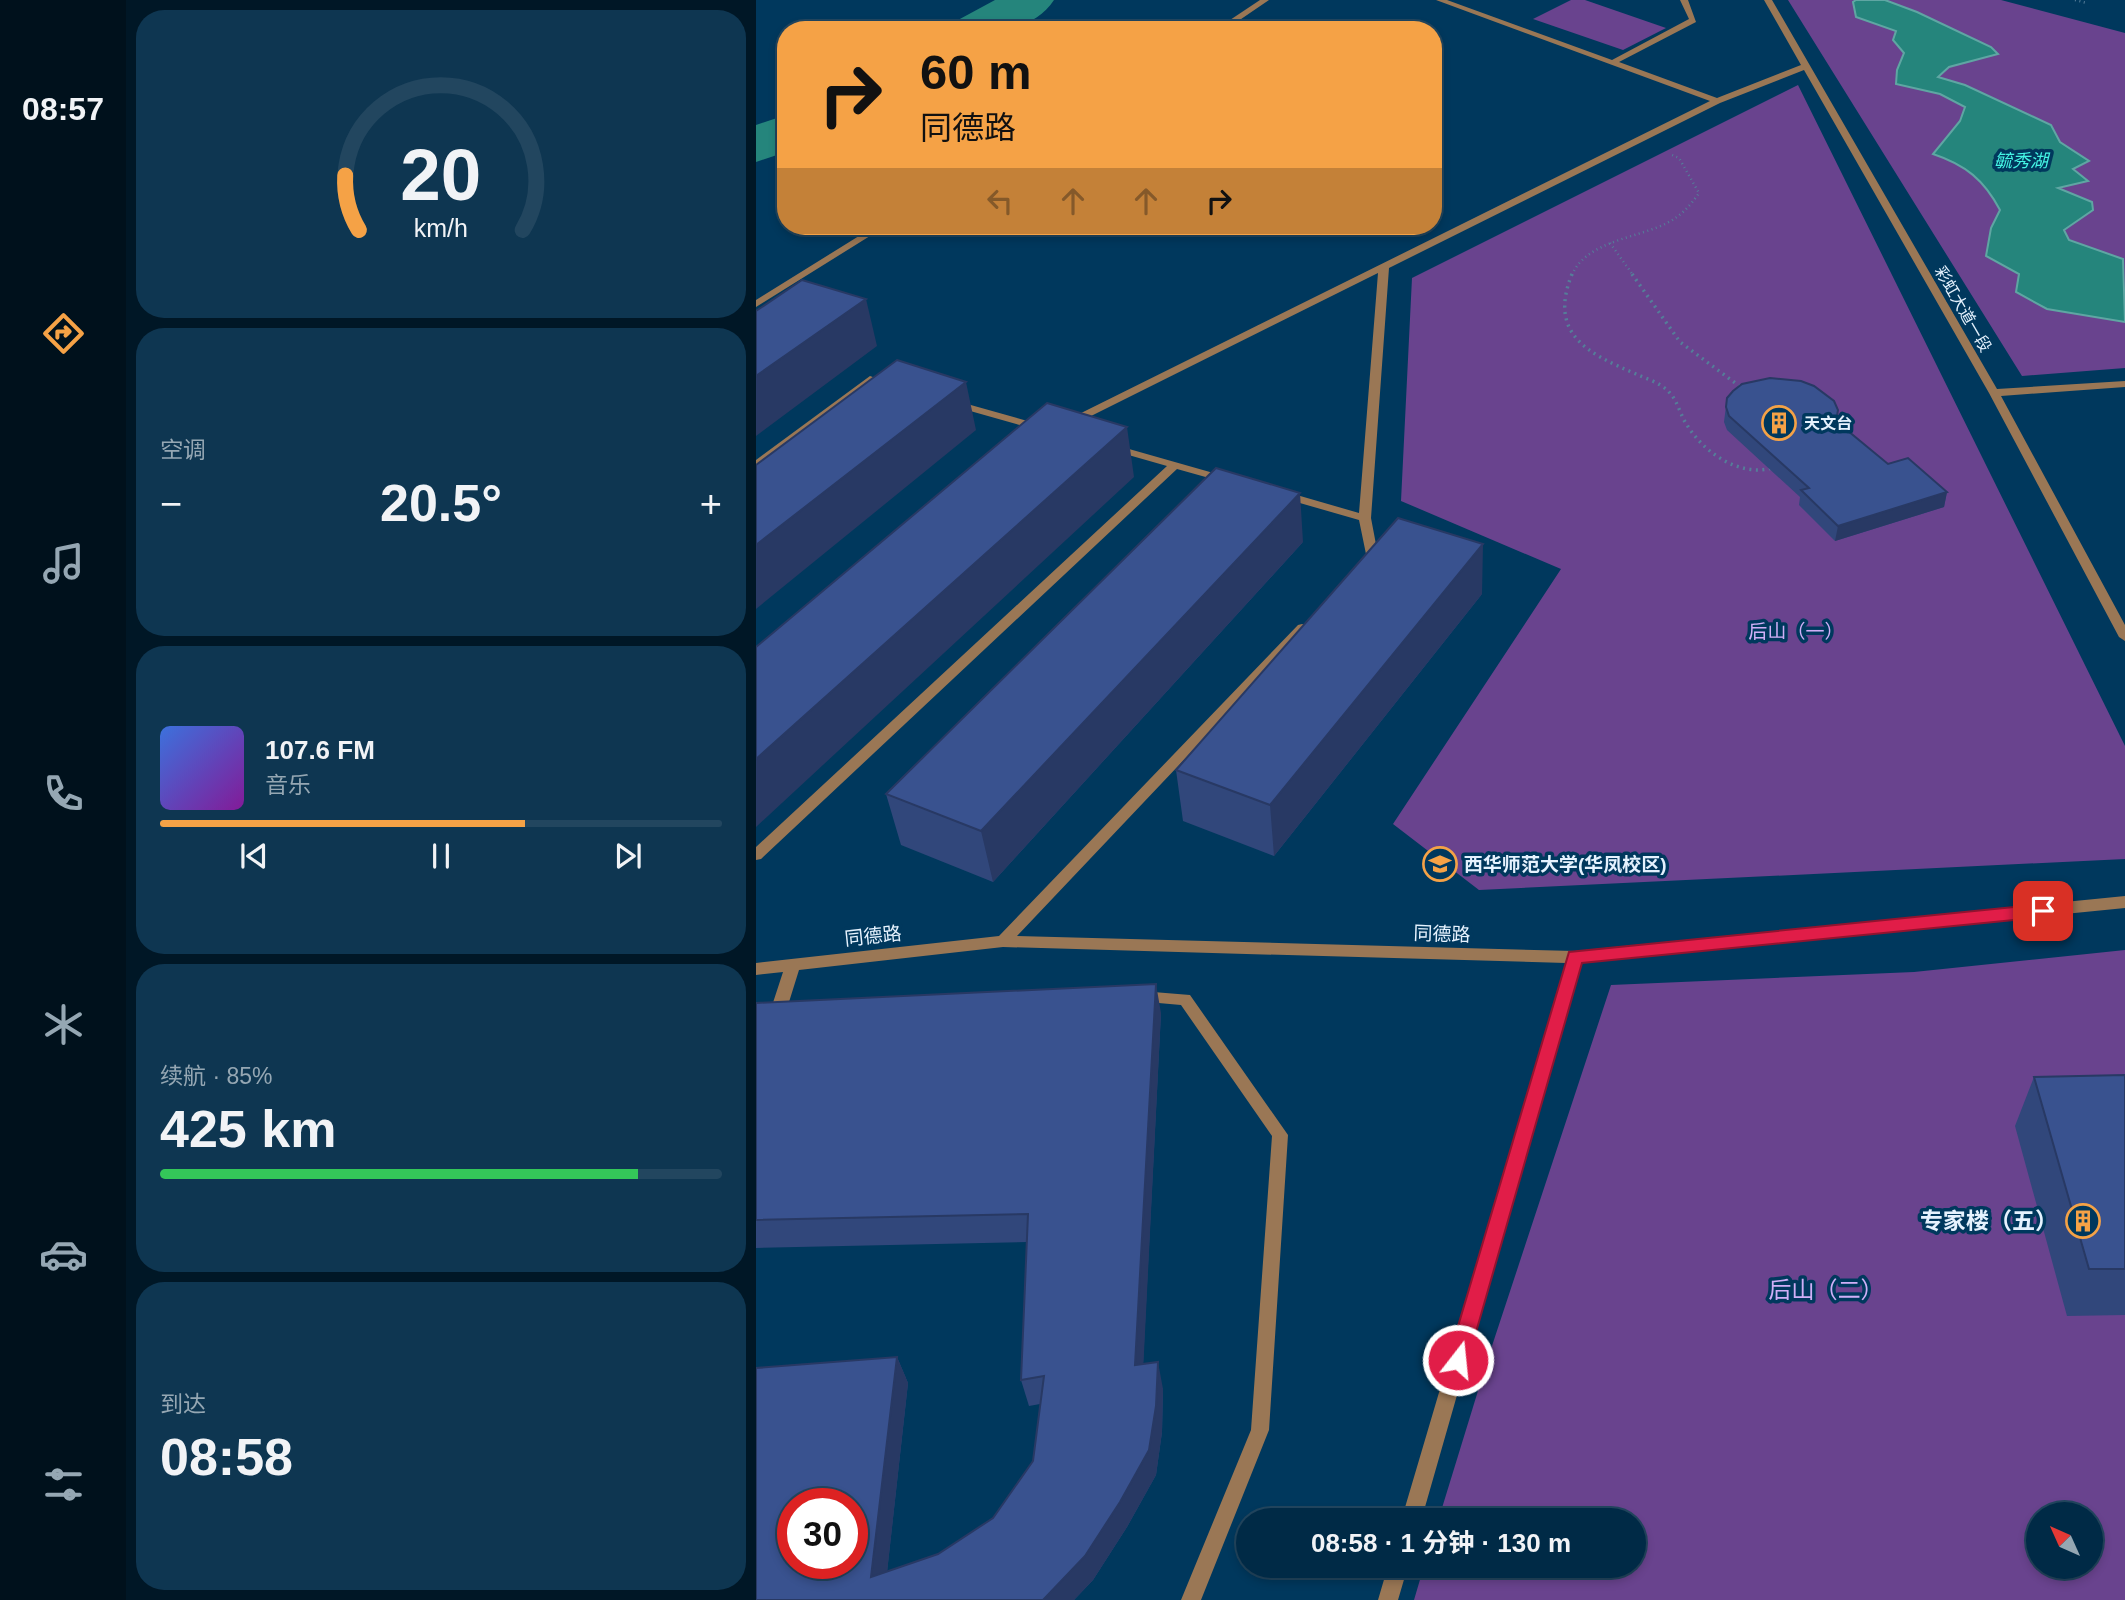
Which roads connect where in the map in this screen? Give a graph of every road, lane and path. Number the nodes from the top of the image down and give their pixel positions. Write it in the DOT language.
graph roads {
  1 [pos="1265,0"];
  2 [pos="1440,0"];
  3 [pos="1684,0"];
  4 [pos="1768,0"];
  5 [pos="2075,0"];
  6 [pos="2087,3"];
  7 [pos="1233,21"];
  8 [pos="1612,63"];
  9 [pos="1805,67"];
  10 [pos="1717,101"];
  11 [pos="1665,151"];
  12 [pos="867,235"];
  13 [pos="1610,243"];
  14 [pos="1384,265"];
  15 [pos="756,304"];
  16 [pos="2125,384"];
  17 [pos="1743,388"];
  18 [pos="908,390"];
  19 [pos="1994,393"];
  20 [pos="934,397"];
  21 [pos="1101,445"];
  22 [pos="1175,465"];
  23 [pos="1781,465"];
  24 [pos="756,466"];
  25 [pos="1239,483"];
  26 [pos="1264,490"];
  27 [pos="1365,518"];
  28 [pos="1353,575"];
  29 [pos="1315,615"];
  30 [pos="2125,637"];
  31 [pos="756,855"];
  32 [pos="2125,902"];
  33 [pos="1003,941"];
  34 [pos="1575,957"];
  35 [pos="793,964"];
  36 [pos="756,969"];
  37 [pos="1120,995"];
  38 [pos="789,1020"];
  39 [pos="1415,1508"];
  40 [pos="1394,1578"];
  41 [pos="1191,1600"];
  42 [pos="1388,1600"];
  1 -- 7 [label="street"];
  2 -- 8 [label="street"];
  3 -- 8 [label="street"];
  4 -- 9 [label="street, 彩虹大道一段"];
  5 -- 6 [label="path"];
  8 -- 10 [label="street"];
  9 -- 10 [label="street"];
  9 -- 19 [label="street, 彩虹大道一段"];
  10 -- 14 [label="street"];
  11 -- 13 [label="path"];
  12 -- 15 [label="street"];
  13 -- 17 [label="path"];
  13 -- 23 [label="path"];
  14 -- 20 [label="street"];
  14 -- 27 [label="street"];
  16 -- 19 [label="street"];
  18 -- 24 [label="street"];
  19 -- 30 [label="street, 彩虹大道一段"];
  21 -- 22 [label="street"];
  22 -- 25 [label="street"];
  22 -- 31 [label="street"];
  26 -- 27 [label="street"];
  27 -- 28 [label="street"];
  29 -- 33 [label="street"];
  32 -- 34 [label="street, 同德路"];
  33 -- 34 [label="street, 同德路"];
  33 -- 35 [label="street, 同德路"];
  34 -- 39 [label="street"];
  35 -- 36 [label="street, 同德路"];
  35 -- 38 [label="street"];
  37 -- 41 [label="street"];
  40 -- 42 [label="street"];
}
